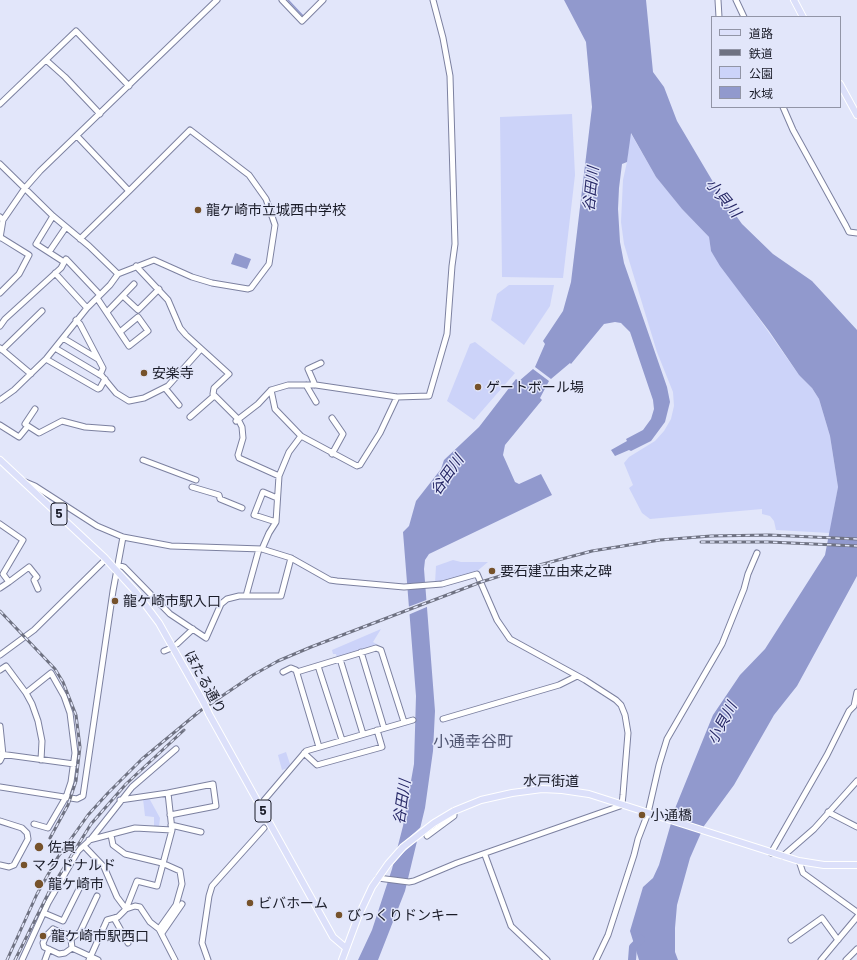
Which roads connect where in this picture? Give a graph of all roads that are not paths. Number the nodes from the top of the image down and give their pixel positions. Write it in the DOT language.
graph roads {
  1 [pos="217,0"];
  2 [pos="282,0"];
  3 [pos="323,0"];
  4 [pos="433,0"];
  5 [pos="718,0"];
  6 [pos="736,0"];
  7 [pos="794,0"];
  8 [pos="719,16"];
  9 [pos="744,16"];
  10 [pos="801,16"];
  11 [pos="46,60"];
  12 [pos="129,86"];
  13 [pos="841,86"];
  14 [pos="0,104"];
  15 [pos="783,108"];
  16 [pos="100,114"];
  17 [pos="857,115"];
  18 [pos="78,136"];
  19 [pos="0,164"];
  20 [pos="25,188"];
  21 [pos="129,191"];
  22 [pos="53,216"];
  23 [pos="2,218"];
  24 [pos="66,227"];
  25 [pos="857,232"];
  26 [pos="0,238"];
  27 [pos="80,239"];
  28 [pos="49,252"];
  29 [pos="64,262"];
  30 [pos="136,266"];
  31 [pos="55,273"];
  32 [pos="118,274"];
  33 [pos="134,284"];
  34 [pos="159,289"];
  35 [pos="0,293"];
  36 [pos="99,296"];
  37 [pos="123,296"];
  38 [pos="87,308"];
  39 [pos="42,311"];
  40 [pos="107,312"];
  41 [pos="76,320"];
  42 [pos="1,324"];
  43 [pos="120,332"];
  44 [pos="63,338"];
  45 [pos="55,348"];
  46 [pos="1,349"];
  47 [pos="201,349"];
  48 [pos="46,359"];
  49 [pos="99,360"];
  50 [pos="321,363"];
  51 [pos="31,374"];
  52 [pos="100,375"];
  53 [pos="105,379"];
  54 [pos="306,385"];
  55 [pos="315,385"];
  56 [pos="165,388"];
  57 [pos="271,390"];
  58 [pos="214,396"];
  59 [pos="398,398"];
  60 [pos="0,400"];
  61 [pos="316,402"];
  62 [pos="179,405"];
  63 [pos="35,409"];
  64 [pos="190,417"];
  65 [pos="332,418"];
  66 [pos="237,420"];
  67 [pos="0,425"];
  68 [pos="28,426"];
  69 [pos="112,429"];
  70 [pos="301,436"];
  71 [pos="332,454"];
  72 [pos="0,460"];
  73 [pos="143,460"];
  74 [pos="279,476"];
  75 [pos="196,480"];
  76 [pos="22,481"];
  77 [pos="192,487"];
  78 [pos="277,498"];
  79 [pos="242,508"];
  80 [pos="276,522"];
  81 [pos="0,524"];
  82 [pos="123,537"];
  83 [pos="260,549"];
  84 [pos="757,553"];
  85 [pos="291,558"];
  86 [pos="106,560"];
  87 [pos="117,567"];
  88 [pos="9,582"];
  89 [pos="0,588"];
  90 [pos="38,589"];
  91 [pos="246,596"];
  92 [pos="193,629"];
  93 [pos="177,644"];
  94 [pos="361,652"];
  95 [pos="0,655"];
  96 [pos="340,659"];
  97 [pos="318,666"];
  98 [pos="0,670"];
  99 [pos="283,672"];
  100 [pos="297,672"];
  101 [pos="577,676"];
  102 [pos="857,692"];
  103 [pos="26,693"];
  104 [pos="855,706"];
  105 [pos="443,719"];
  106 [pos="413,720"];
  107 [pos="404,722"];
  108 [pos="0,726"];
  109 [pos="384,728"];
  110 [pos="377,730"];
  111 [pos="363,734"];
  112 [pos="342,740"];
  113 [pos="319,747"];
  114 [pos="176,749"];
  115 [pos="304,753"];
  116 [pos="1,754"];
  117 [pos="41,760"];
  118 [pos="0,761"];
  119 [pos="74,764"];
  120 [pos="857,781"];
  121 [pos="0,787"];
  122 [pos="168,793"];
  123 [pos="66,797"];
  124 [pos="120,800"];
  125 [pos="622,804"];
  126 [pos="260,805"];
  127 [pos="454,811"];
  128 [pos="828,812"];
  129 [pos="648,813"];
  130 [pos="170,815"];
  131 [pos="0,821"];
  132 [pos="34,824"];
  133 [pos="857,827"];
  134 [pos="171,828"];
  135 [pos="264,828"];
  136 [pos="201,832"];
  137 [pos="111,835"];
  138 [pos="427,836"];
  139 [pos="90,840"];
  140 [pos="84,846"];
  141 [pos="771,853"];
  142 [pos="485,855"];
  143 [pos="783,856"];
  144 [pos="799,861"];
  145 [pos="162,863"];
  146 [pos="0,865"];
  147 [pos="857,865"];
  148 [pos="378,878"];
  149 [pos="83,881"];
  150 [pos="97,896"];
  151 [pos="182,904"];
  152 [pos="126,908"];
  153 [pos="857,912"];
  154 [pos="44,913"];
  155 [pos="857,917"];
  156 [pos="114,918"];
  157 [pos="160,931"];
  158 [pos="71,939"];
  159 [pos="791,940"];
  160 [pos="838,940"];
  161 [pos="128,943"];
  162 [pos="72,948"];
  163 [pos="346,948"];
  164 [pos="49,949"];
  165 [pos="857,949"];
  166 [pos="65,953"];
  167 [pos="90,958"];
  168 [pos="22,960"];
  169 [pos="44,960"];
  170 [pos="66,960"];
  171 [pos="98,960"];
  172 [pos="175,960"];
  173 [pos="208,960"];
  174 [pos="342,960"];
  175 [pos="548,960"];
  176 [pos="596,960"];
  177 [pos="821,960"];
  178 [pos="846,960"];
  1 -- 12 [label="street"];
  2 -- 3 [label="street"];
  4 -- 59 [label="street"];
  5 -- 8 [label="street"];
  6 -- 9 [label="street"];
  7 -- 10 [label="main road"];
  11 -- 12 [label="street"];
  11 -- 14 [label="street"];
  11 -- 16 [label="street"];
  12 -- 16 [label="street"];
  13 -- 17 [label="main road"];
  15 -- 25 [label="street"];
  16 -- 18 [label="street"];
  18 -- 20 [label="street"];
  18 -- 21 [label="street"];
  19 -- 20 [label="street"];
  20 -- 22 [label="street"];
  20 -- 23 [label="street"];
  21 -- 27 [label="street"];
  21 -- 30 [label="street"];
  22 -- 24 [label="street"];
  22 -- 28 [label="street"];
  23 -- 26 [label="street"];
  24 -- 27 [label="street"];
  24 -- 28 [label="street"];
  26 -- 35 [label="street"];
  27 -- 32 [label="street"];
  28 -- 29 [label="street"];
  29 -- 31 [label="street"];
  29 -- 36 [label="street"];
  30 -- 32 [label="street"];
  30 -- 34 [label="street"];
  31 -- 38 [label="street"];
  31 -- 42 [label="street"];
  32 -- 36 [label="street"];
  33 -- 37 [label="street"];
  34 -- 37 [label="street"];
  34 -- 47 [label="street"];
  36 -- 38 [label="street"];
  36 -- 40 [label="street"];
  37 -- 40 [label="street"];
  38 -- 41 [label="street"];
  39 -- 46 [label="street"];
  40 -- 43 [label="street"];
  41 -- 44 [label="street"];
  41 -- 49 [label="street"];
  43 -- 43 [label="street"];
  44 -- 45 [label="street"];
  44 -- 49 [label="street"];
  45 -- 48 [label="street"];
  45 -- 52 [label="street"];
  46 -- 51 [label="street"];
  47 -- 56 [label="street"];
  47 -- 58 [label="street"];
  48 -- 51 [label="street"];
  48 -- 53 [label="street"];
  49 -- 52 [label="street"];
  50 -- 55 [label="street"];
  51 -- 60 [label="street"];
  52 -- 53 [label="street"];
  53 -- 56 [label="street"];
  54 -- 55 [label="street"];
  54 -- 57 [label="street"];
  54 -- 61 [label="street"];
  55 -- 59 [label="street"];
  56 -- 62 [label="street"];
  57 -- 66 [label="street"];
  57 -- 70 [label="street"];
  58 -- 64 [label="street"];
  58 -- 66 [label="street"];
  59 -- 71 [label="street"];
  63 -- 68 [label="street"];
  65 -- 71 [label="street"];
  66 -- 74 [label="street"];
  67 -- 68 [label="street"];
  68 -- 69 [label="street"];
  70 -- 71 [label="street"];
  70 -- 74 [label="street"];
  72 -- 76 [label="main road, ほたる通り / 5"];
  73 -- 75 [label="street"];
  74 -- 78 [label="street"];
  76 -- 82 [label="street"];
  76 -- 86 [label="main road, ほたる通り / 5"];
  77 -- 79 [label="street"];
  78 -- 80 [label="street"];
  78 -- 80 [label="street"];
  80 -- 83 [label="street"];
  81 -- 88 [label="street"];
  82 -- 83 [label="street"];
  82 -- 87 [label="street"];
  83 -- 85 [label="street"];
  83 -- 91 [label="street"];
  84 -- 129 [label="street"];
  85 -- 91 [label="street"];
  85 -- 101 [label="street"];
  86 -- 87 [label="main road, ほたる通り / 5"];
  86 -- 95 [label="street"];
  87 -- 92 [label="street"];
  87 -- 123 [label="street"];
  87 -- 126 [label="main road, ほたる通り / 5, bridge"];
  88 -- 89 [label="street"];
  88 -- 90 [label="street"];
  91 -- 92 [label="street"];
  92 -- 93 [label="street"];
  94 -- 96 [label="street"];
  94 -- 107 [label="street"];
  94 -- 109 [label="street"];
  96 -- 97 [label="street"];
  96 -- 111 [label="street"];
  97 -- 100 [label="street"];
  97 -- 112 [label="street"];
  98 -- 103 [label="street"];
  99 -- 100 [label="street"];
  100 -- 113 [label="street"];
  101 -- 105 [label="street"];
  101 -- 125 [label="street"];
  102 -- 104 [label="street"];
  103 -- 117 [label="street"];
  103 -- 119 [label="street"];
  104 -- 141 [label="street"];
  106 -- 107 [label="street"];
  107 -- 109 [label="street"];
  108 -- 116 [label="street"];
  109 -- 110 [label="street"];
  110 -- 111 [label="street"];
  110 -- 115 [label="street"];
  111 -- 112 [label="street"];
  112 -- 113 [label="street"];
  113 -- 115 [label="street"];
  114 -- 124 [label="street"];
  115 -- 126 [label="street"];
  116 -- 117 [label="street"];
  116 -- 118 [label="street"];
  117 -- 119 [label="street"];
  119 -- 123 [label="street"];
  120 -- 128 [label="street"];
  121 -- 123 [label="street"];
  122 -- 124 [label="street"];
  122 -- 130 [label="street"];
  122 -- 130 [label="street"];
  123 -- 132 [label="street"];
  124 -- 139 [label="street"];
  125 -- 127 [label="main road, 水戸街道"];
  125 -- 129 [label="main road, 水戸街道"];
  125 -- 142 [label="street"];
  126 -- 163 [label="main road, ほたる通り / 5"];
  127 -- 138 [label="street"];
  127 -- 148 [label="main road, 水戸街道"];
  128 -- 133 [label="street"];
  128 -- 143 [label="street"];
  129 -- 141 [label="main road, 水戸街道"];
  129 -- 176 [label="street"];
  130 -- 134 [label="street"];
  131 -- 146 [label="street"];
  134 -- 136 [label="street"];
  134 -- 137 [label="street"];
  134 -- 145 [label="street"];
  135 -- 173 [label="street"];
  137 -- 139 [label="street"];
  137 -- 145 [label="street"];
  139 -- 140 [label="street"];
  140 -- 152 [label="street"];
  140 -- 154 [label="street"];
  141 -- 143 [label="main road, 水戸街道"];
  142 -- 148 [label="street"];
  142 -- 175 [label="street"];
  143 -- 144 [label="main road, 水戸街道"];
  144 -- 147 [label="main road, 水戸街道"];
  144 -- 153 [label="street"];
  145 -- 152 [label="street"];
  145 -- 157 [label="street"];
  148 -- 163 [label="main road, 水戸街道"];
  149 -- 154 [label="street"];
  150 -- 158 [label="street"];
  151 -- 157 [label="street"];
  152 -- 156 [label="street"];
  152 -- 157 [label="street"];
  154 -- 168 [label="street"];
  155 -- 160 [label="street"];
  156 -- 161 [label="street"];
  156 -- 167 [label="street"];
  157 -- 172 [label="street"];
  158 -- 162 [label="street"];
  158 -- 164 [label="street"];
  159 -- 160 [label="street"];
  160 -- 177 [label="street"];
  162 -- 166 [label="street"];
  162 -- 167 [label="street"];
  163 -- 174 [label="main road, 水戸街道"];
  164 -- 166 [label="street"];
  164 -- 169 [label="street"];
  165 -- 178 [label="street"];
  166 -- 170 [label="street"];
  167 -- 171 [label="street"];
}
